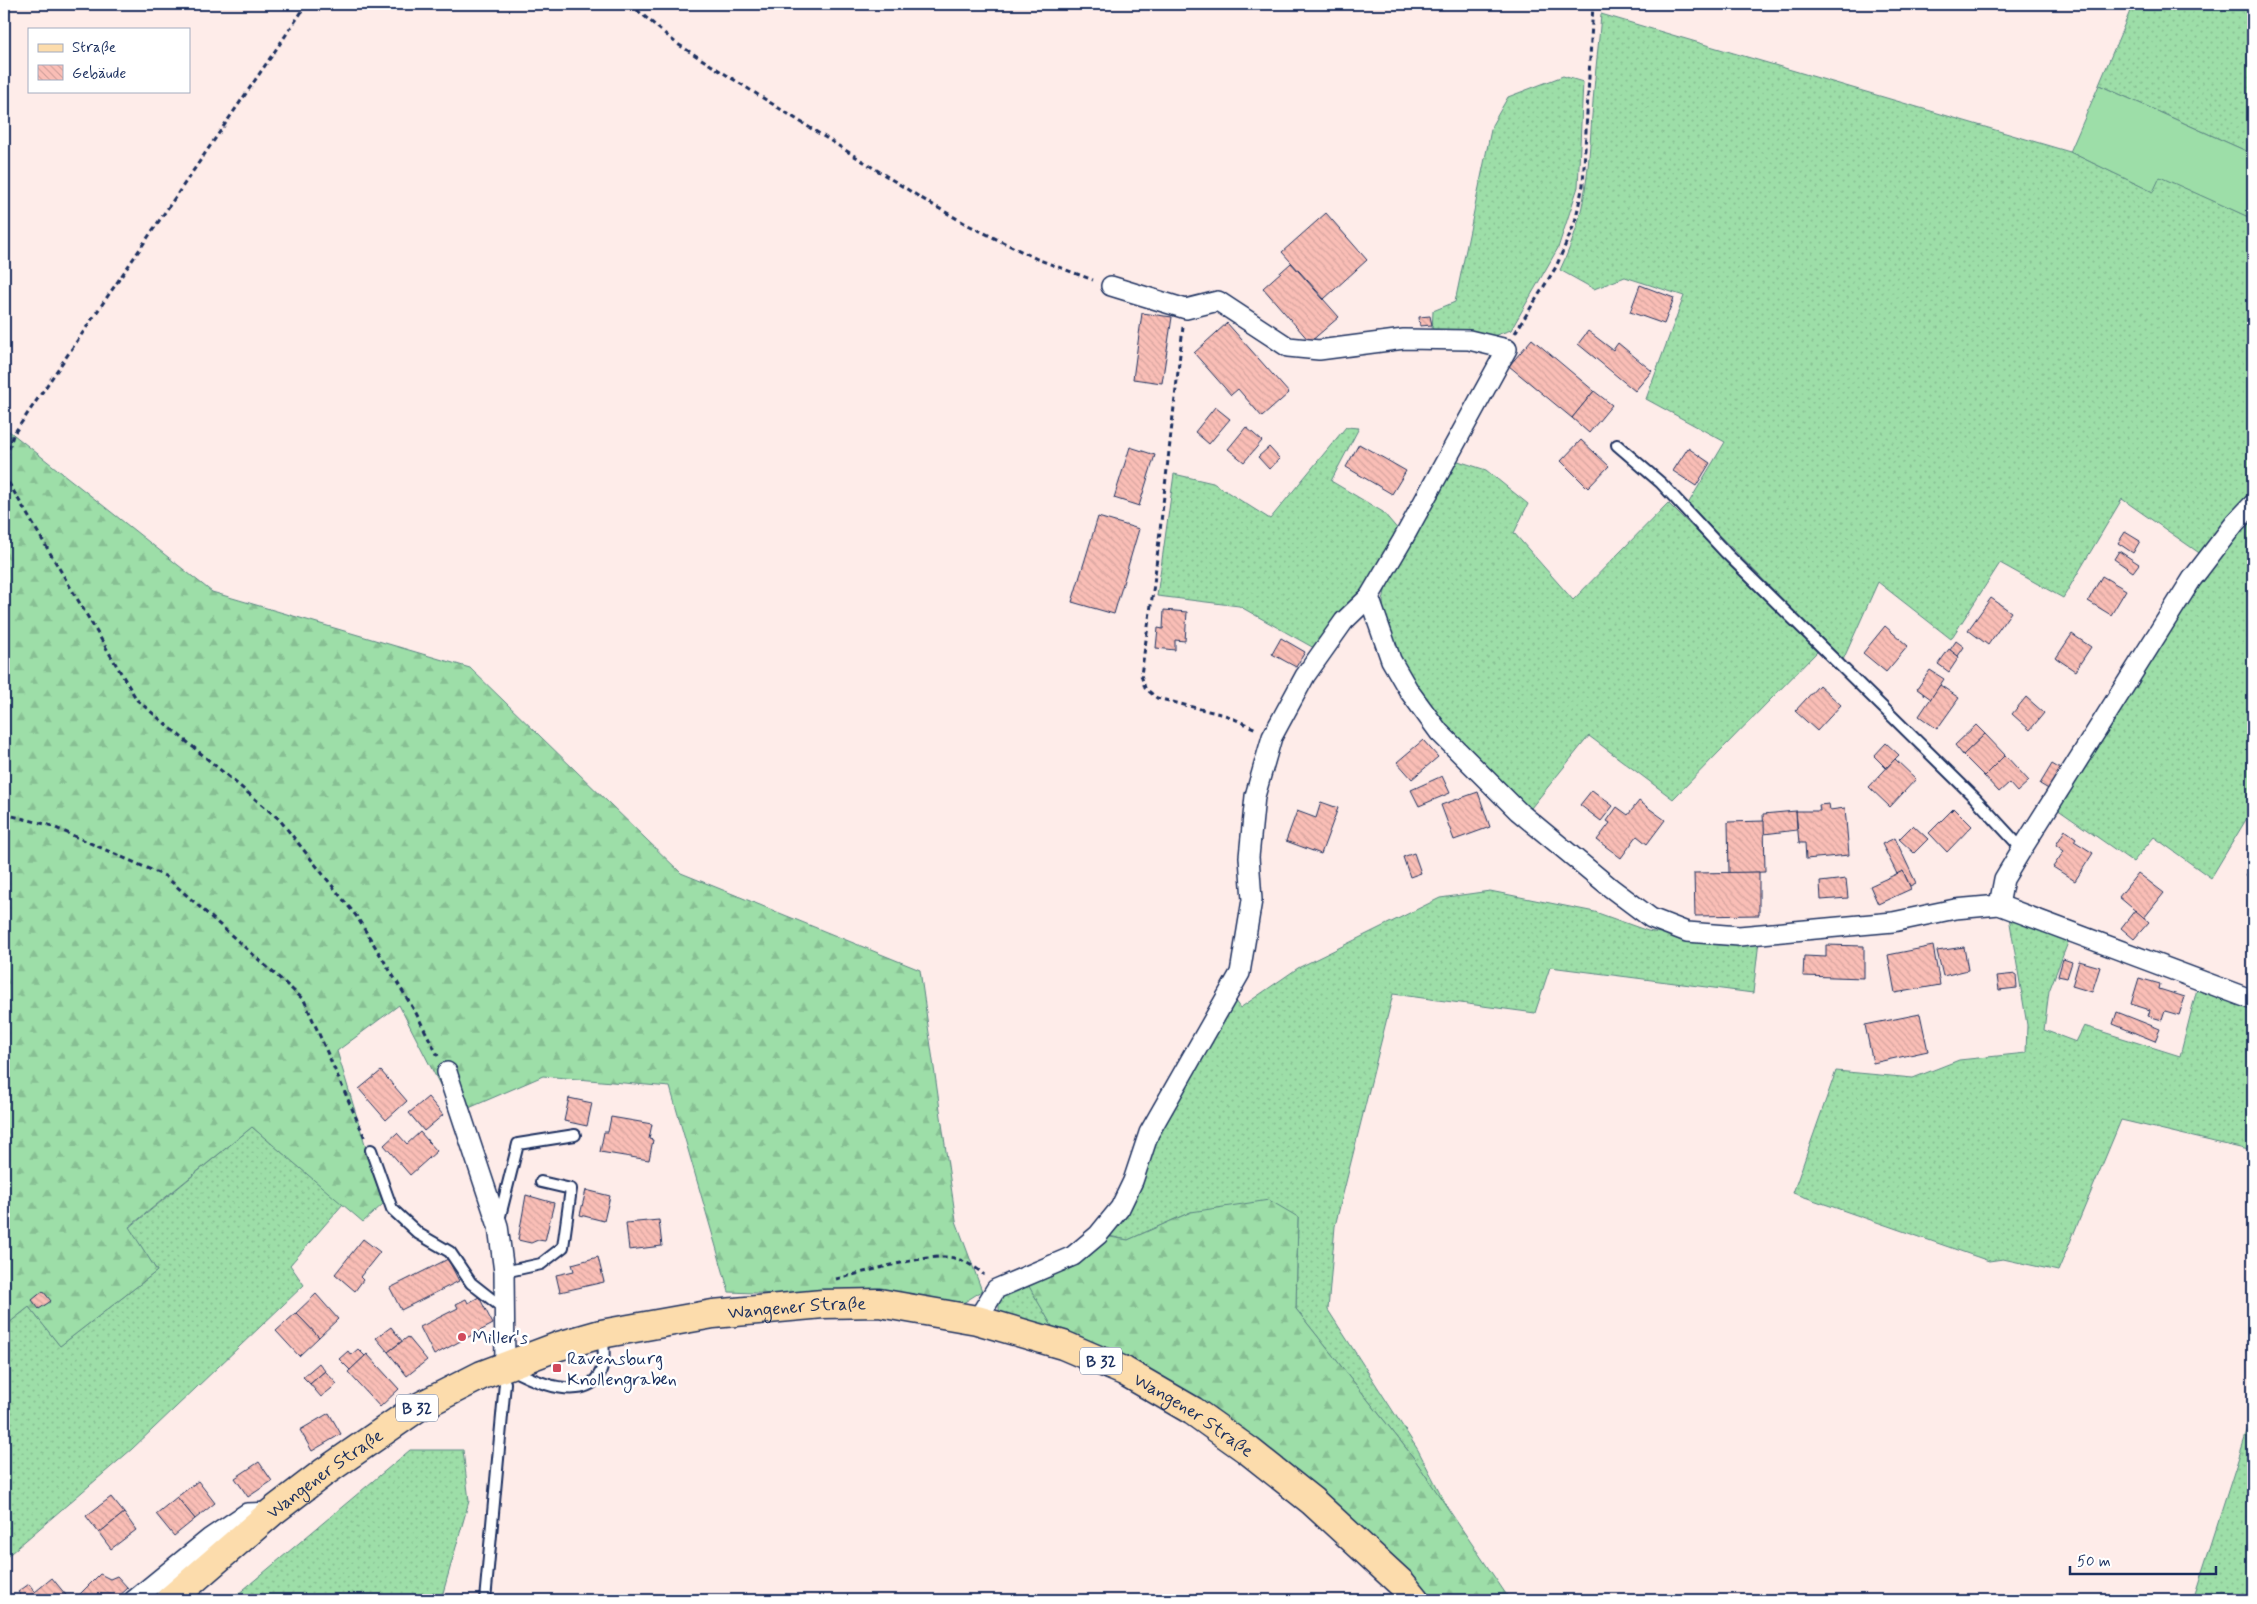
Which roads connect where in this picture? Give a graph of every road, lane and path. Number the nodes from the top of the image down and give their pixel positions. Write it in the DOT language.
graph roads {
  1 [pos="307,4"];
  2 [pos="630,4"];
  3 [pos="1593,4"];
  4 [pos="1111,286"];
  5 [pos="1186,309"];
  6 [pos="1507,349"];
  7 [pos="1617,445"];
  8 [pos="4,466"];
  9 [pos="4,475"];
  10 [pos="2253,504"];
  11 [pos="1369,597"];
  12 [pos="1272,737"];
  13 [pos="4,814"];
  14 [pos="2022,848"];
  15 [pos="1999,905"];
  16 [pos="2253,1000"];
  17 [pos="447,1072"];
  18 [pos="575,1135"];
  19 [pos="370,1150"];
  20 [pos="541,1182"];
  21 [pos="498,1226"];
  22 [pos="504,1272"];
  23 [pos="504,1309"];
  24 [pos="977,1320"];
  25 [pos="602,1334"];
  26 [pos="505,1366"];
  27 [pos="272,1512"];
  28 [pos="134,1600"];
  29 [pos="170,1600"];
  30 [pos="485,1600"];
  31 [pos="1415,1600"];
  1 -- 8 [label="path"];
  2 -- 4 [label="path"];
  3 -- 6 [label="path"];
  4 -- 5 [label="street"];
  5 -- 6 [label="street"];
  5 -- 12 [label="path"];
  6 -- 11 [label="street"];
  7 -- 14 [label="lane"];
  9 -- 17 [label="path"];
  10 -- 14 [label="street"];
  11 -- 12 [label="street"];
  11 -- 15 [label="street"];
  12 -- 24 [label="street"];
  13 -- 19 [label="path"];
  14 -- 15 [label="street"];
  15 -- 16 [label="street"];
  17 -- 21 [label="street"];
  18 -- 21 [label="lane"];
  19 -- 23 [label="lane"];
  20 -- 22 [label="lane"];
  21 -- 22 [label="street"];
  22 -- 23 [label="street"];
  23 -- 26 [label="street"];
  24 -- 25 [label="main road, Wangener Straße / B 32"];
  24 -- 31 [label="main road, Wangener Straße / B 32"];
  25 -- 26 [label="main road, Wangener Straße / B 32"];
  25 -- 26 [label="lane"];
  26 -- 27 [label="main road, Wangener Straße / B 32"];
  26 -- 30 [label="lane"];
  27 -- 28 [label="street"];
  27 -- 29 [label="main road, Wangener Straße / B 32"];
}
